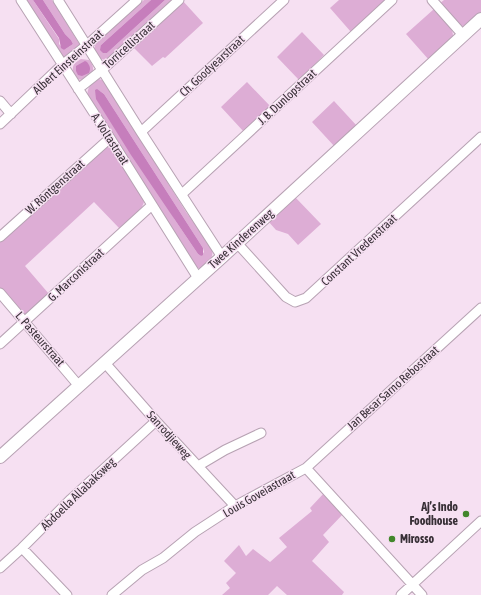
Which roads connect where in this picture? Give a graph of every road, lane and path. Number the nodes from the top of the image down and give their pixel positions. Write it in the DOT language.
graph roads {
  1 [pos="21,0"];
  2 [pos="58,0"];
  3 [pos="137,0"];
  4 [pos="179,0"];
  5 [pos="284,0"];
  6 [pos="392,0"];
  7 [pos="432,0"];
  8 [pos="481,19"];
  9 [pos="463,35"];
  10 [pos="87,45"];
  11 [pos="62,65"];
  12 [pos="102,70"];
  13 [pos="78,89"];
  14 [pos="0,101"];
  15 [pos="11,114"];
  16 [pos="0,124"];
  17 [pos="140,132"];
  18 [pos="481,137"];
  19 [pos="110,138"];
  20 [pos="182,194"];
  21 [pos="152,205"];
  22 [pos="0,237"];
  23 [pos="237,242"];
  24 [pos="222,257"];
  25 [pos="198,278"];
  26 [pos="0,293"];
  27 [pos="481,308"];
  28 [pos="25,322"];
  29 [pos="0,344"];
  30 [pos="105,363"];
  31 [pos="79,386"];
  32 [pos="156,421"];
  33 [pos="261,433"];
  34 [pos="0,457"];
  35 [pos="198,466"];
  36 [pos="306,468"];
  37 [pos="235,506"];
  38 [pos="481,521"];
  39 [pos="22,548"];
  40 [pos="0,568"];
  41 [pos="412,584"];
  42 [pos="67,595"];
  43 [pos="112,595"];
  44 [pos="401,595"];
  45 [pos="422,595"];
  1 -- 11 [label="street, A. Voltastraat"];
  2 -- 10 [label="street"];
  3 -- 10 [label="street, Albert Einsteinstraat"];
  4 -- 12 [label="street, Torricellistraat"];
  5 -- 17 [label="street, Ch. Goodyearstraat"];
  6 -- 20 [label="street, J. B. Dunlopstraat"];
  7 -- 9 [label="street"];
  8 -- 9 [label="street, Twee Kinderenweg"];
  9 -- 23 [label="street, Twee Kinderenweg"];
  10 -- 11 [label="street, Albert Einsteinstraat"];
  10 -- 12 [label="street"];
  11 -- 13 [label="street, A. Voltastraat"];
  11 -- 15 [label="street, Albert Einsteinstraat"];
  12 -- 13 [label="street, Torricellistraat"];
  12 -- 17 [label="street"];
  13 -- 19 [label="street, A. Voltastraat"];
  14 -- 15 [label="street"];
  15 -- 16 [label="street, Albert Einsteinstraat"];
  17 -- 20 [label="street"];
  18 -- 23 [label="street, Constant Vredenstraat"];
  19 -- 21 [label="street, A. Voltastraat"];
  19 -- 22 [label="street, W. Röntgenstraat"];
  20 -- 24 [label="street"];
  21 -- 25 [label="street, A. Voltastraat"];
  21 -- 28 [label="street, G. Marconistraat"];
  23 -- 24 [label="street, Twee Kinderenweg"];
  24 -- 25 [label="street, Twee Kinderenweg"];
  25 -- 30 [label="street, Twee Kinderenweg"];
  26 -- 28 [label="street, L. Pasteurstraat"];
  27 -- 36 [label="street, Jan Besar Sarno Rebostraat"];
  28 -- 29 [label="street, G. Marconistraat"];
  28 -- 31 [label="street, L. Pasteurstraat"];
  30 -- 31 [label="street, Twee Kinderenweg"];
  30 -- 32 [label="street, Sanrodjieweg"];
  31 -- 34 [label="street, Twee Kinderenweg"];
  32 -- 35 [label="street, Sanrodjieweg"];
  32 -- 39 [label="street, Abdoella Allabaksweg"];
  33 -- 35 [label="street"];
  35 -- 37 [label="street, Sanrodjieweg"];
  36 -- 37 [label="street, Louis Goveiastraat"];
  36 -- 41 [label="street, Louis Goveiastraat"];
  37 -- 43 [label="street, Louis Goveiastraat"];
  38 -- 41 [label="street"];
  39 -- 40 [label="street, Abdoella Allabaksweg"];
  39 -- 42 [label="street"];
  41 -- 44 [label="street"];
  41 -- 45 [label="street, Louis Goveiastraat"];
}
